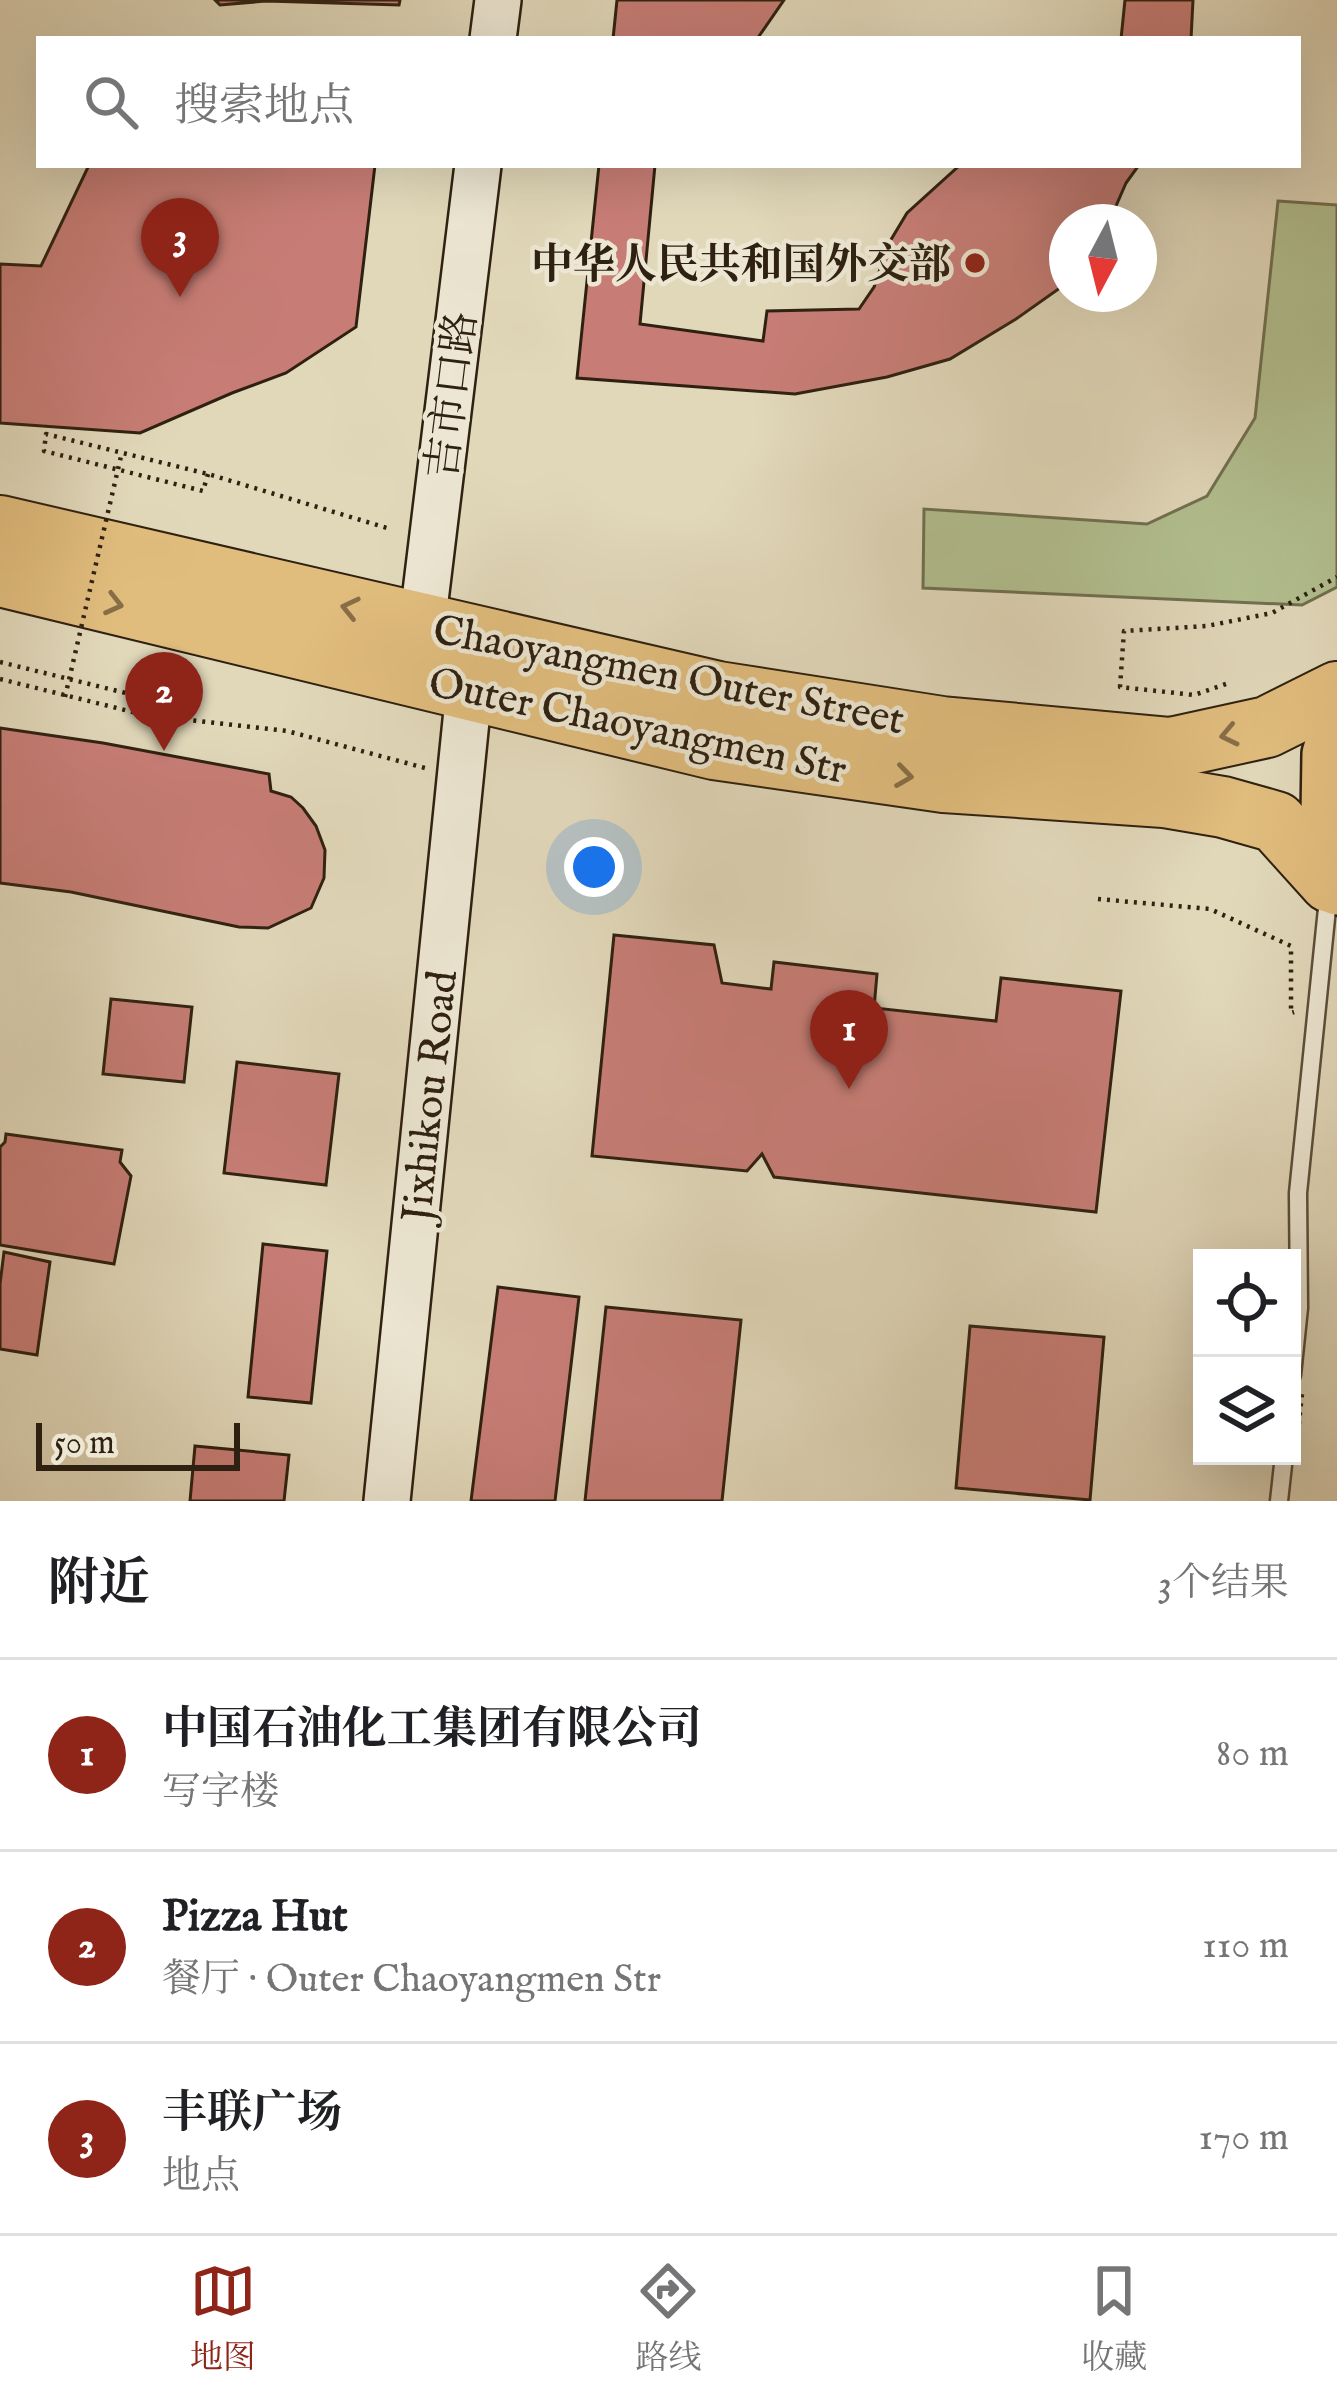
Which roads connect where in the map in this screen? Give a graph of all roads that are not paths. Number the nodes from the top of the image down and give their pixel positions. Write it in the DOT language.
graph roads {
  1 [pos="498,0"];
  2 [pos="493,36"];
  3 [pos="478,168"];
  4 [pos="0,526"];
  5 [pos="0,576"];
  6 [pos="422,625"];
  7 [pos="469,691"];
  8 [pos="1337,692"];
  9 [pos="1337,725"];
  10 [pos="1333,885"];
  11 [pos="1294,1357"];
  12 [pos="1283,1465"];
  13 [pos="387,1501"];
  14 [pos="1279,1501"];
  1 -- 2 [label="street"];
  3 -- 6 [label="street, 吉市口路"];
  6 -- 4 [label="highway, Chaoyangmen Outer Street, one-way"];
  5 -- 7 [label="highway, Outer Chaoyangmen Str, one-way"];
  8 -- 6 [label="highway, Chaoyangmen Outer Street, one-way"];
  7 -- 10 [label="highway, Outer Chaoyangmen Str, one-way"];
  7 -- 13 [label="street, Jixhikou Road"];
  9 -- 10 [label="main road"];
  10 -- 11 [label="lane"];
  12 -- 14 [label="lane"];
}
